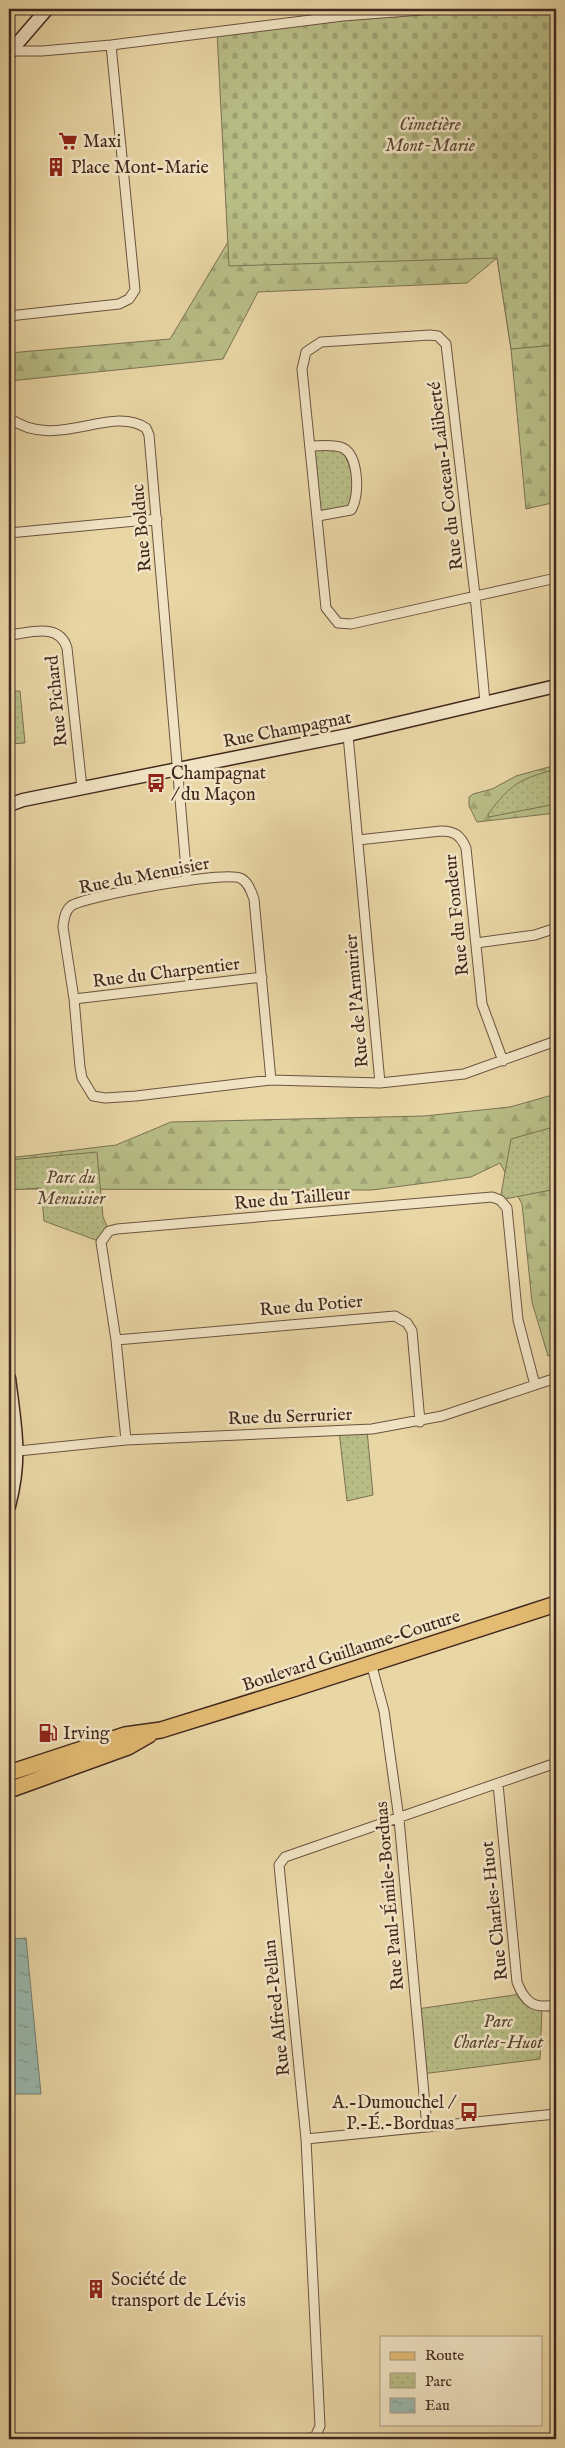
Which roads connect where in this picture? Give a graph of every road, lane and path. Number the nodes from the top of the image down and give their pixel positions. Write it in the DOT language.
graph roads {
  1 [pos="47,9"];
  2 [pos="434,9"];
  3 [pos="111,45"];
  4 [pos="9,51"];
  5 [pos="9,316"];
  6 [pos="9,418"];
  7 [pos="311,446"];
  8 [pos="318,516"];
  9 [pos="156,519"];
  10 [pos="9,534"];
  11 [pos="556,578"];
  12 [pos="475,595"];
  13 [pos="9,635"];
  14 [pos="556,686"];
  15 [pos="485,702"];
  16 [pos="348,735"];
  17 [pos="177,767"];
  18 [pos="82,788"];
  19 [pos="9,798"];
  20 [pos="23,800"];
  21 [pos="9,805"];
  22 [pos="358,840"];
  23 [pos="186,881"];
  24 [pos="556,928"];
  25 [pos="476,943"];
  26 [pos="262,977"];
  27 [pos="74,999"];
  28 [pos="556,1041"];
  29 [pos="503,1061"];
  30 [pos="272,1080"];
  31 [pos="380,1084"];
  32 [pos="116,1340"];
  33 [pos="9,1378"];
  34 [pos="556,1378"];
  35 [pos="535,1385"];
  36 [pos="420,1422"];
  37 [pos="126,1440"];
  38 [pos="18,1451"];
  39 [pos="9,1506"];
  40 [pos="556,1604"];
  41 [pos="371,1663"];
  42 [pos="156,1731"];
  43 [pos="556,1763"];
  44 [pos="9,1772"];
  45 [pos="498,1784"];
  46 [pos="9,1790"];
  47 [pos="399,1819"];
  48 [pos="556,2005"];
  49 [pos="556,2114"];
  50 [pos="427,2127"];
  51 [pos="306,2139"];
  52 [pos="309,2439"];
  1 -- 4 [label="street"];
  2 -- 3 [label="street"];
  3 -- 4 [label="street"];
  3 -- 5 [label="street"];
  6 -- 9 [label="street, Rue Bolduc"];
  7 -- 8 [label="street, Rue du Coteau-Laliberté"];
  7 -- 8 [label="street"];
  7 -- 12 [label="street, Rue du Coteau-Laliberté"];
  8 -- 12 [label="street, Rue du Coteau-Laliberté"];
  9 -- 10 [label="street"];
  9 -- 17 [label="street, Rue Bolduc"];
  11 -- 12 [label="street"];
  12 -- 15 [label="street"];
  13 -- 18 [label="street, Rue Pichard"];
  14 -- 15 [label="street, Rue Champagnat"];
  15 -- 16 [label="street, Rue Champagnat"];
  16 -- 17 [label="street, Rue Champagnat"];
  16 -- 22 [label="street, Rue de l'Armurier"];
  17 -- 18 [label="street, Rue Champagnat"];
  17 -- 23 [label="street, Rue Bolduc"];
  18 -- 20 [label="street, Rue Champagnat"];
  19 -- 20 [label="street, Rue Champagnat"];
  20 -- 21 [label="street, Rue Champagnat"];
  22 -- 25 [label="street, Rue du Fondeur"];
  22 -- 31 [label="street, Rue de l'Armurier"];
  23 -- 26 [label="street, Rue du Menuisier"];
  23 -- 27 [label="street, Rue du Menuisier"];
  24 -- 25 [label="street"];
  25 -- 29 [label="street, Rue du Fondeur"];
  26 -- 27 [label="street, Rue du Charpentier"];
  26 -- 30 [label="street, Rue du Menuisier"];
  27 -- 30 [label="street, Rue du Menuisier"];
  28 -- 29 [label="street, Rue de l'Armurier"];
  29 -- 31 [label="street, Rue de l'Armurier"];
  30 -- 31 [label="street, Rue du Menuisier"];
  32 -- 35 [label="street, Rue du Tailleur"];
  32 -- 36 [label="street, Rue du Potier"];
  32 -- 37 [label="street, Rue du Tailleur"];
  33 -- 38 [label="street"];
  34 -- 35 [label="street, Rue du Serrurier"];
  35 -- 36 [label="street, Rue du Serrurier"];
  36 -- 37 [label="street, Rue du Serrurier"];
  37 -- 38 [label="street, Rue du Serrurier"];
  38 -- 39 [label="street"];
  40 -- 41 [label="main road, Boulevard Guillaume-Couture"];
  41 -- 42 [label="main road, Boulevard Guillaume-Couture"];
  41 -- 47 [label="street, Rue Paul-Émile-Borduas"];
  42 -- 44 [label="main road, Boulevard Guillaume-Couture"];
  42 -- 46 [label="main road, Boulevard Guillaume-Couture"];
  43 -- 45 [label="street, Rue Alfred-Pellan"];
  45 -- 47 [label="street, Rue Alfred-Pellan"];
  45 -- 48 [label="street, Rue Charles-Huot"];
  47 -- 50 [label="street, Rue Paul-Émile-Borduas"];
  47 -- 51 [label="street, Rue Alfred-Pellan"];
  49 -- 50 [label="street"];
  50 -- 51 [label="street"];
  51 -- 52 [label="street, Rue Alfred-Pellan"];
}
